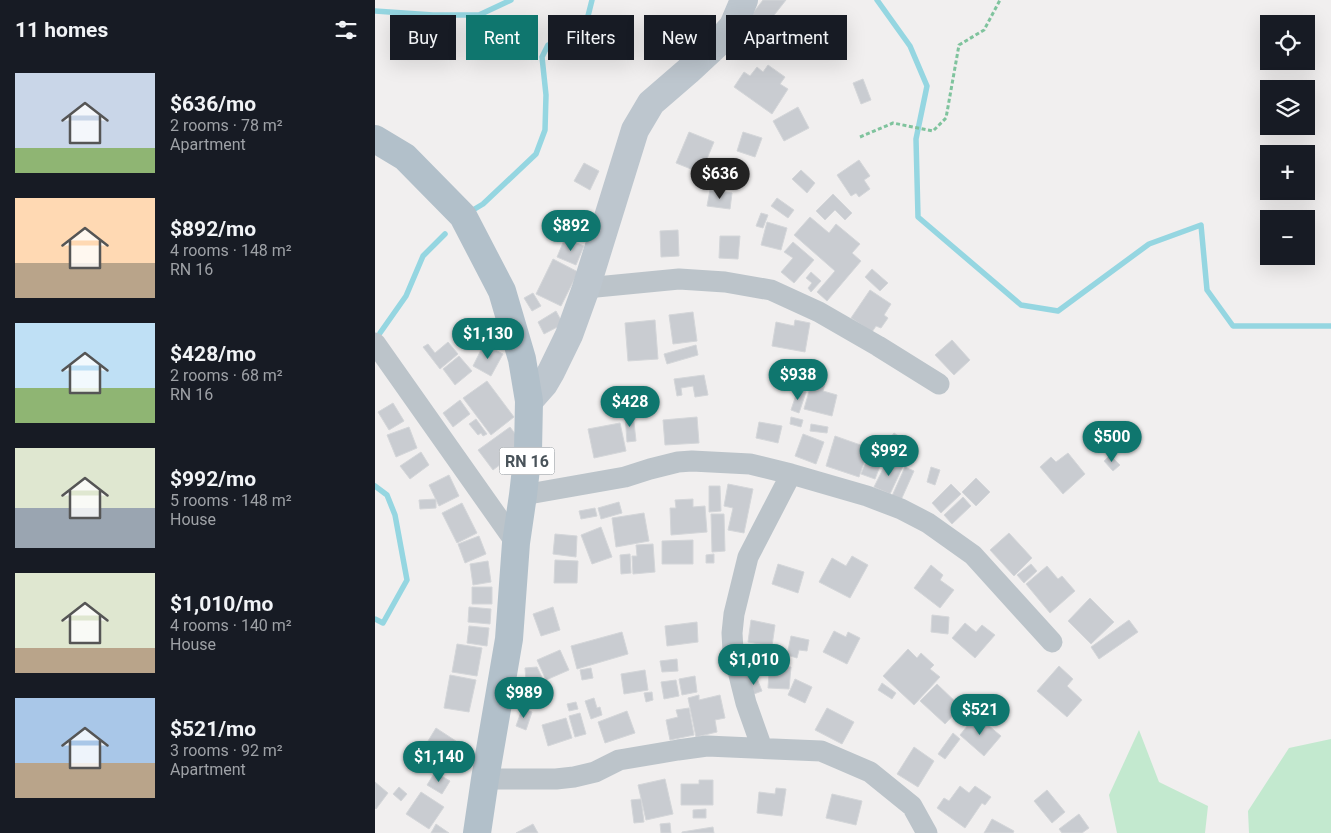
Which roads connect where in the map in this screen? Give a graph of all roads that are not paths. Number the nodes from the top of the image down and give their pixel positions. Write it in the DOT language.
graph roads {
  1 [pos="744,0"];
  2 [pos="375,139"];
  3 [pos="586,288"];
  4 [pos="375,343"];
  5 [pos="939,384"];
  6 [pos="529,401"];
  7 [pos="791,474"];
  8 [pos="523,495"];
  9 [pos="516,544"];
  10 [pos="1052,642"];
  11 [pos="762,748"];
  12 [pos="485,778"];
  13 [pos="477,833"];
  14 [pos="927,833"];
  1 -- 3 [label="main road"];
  2 -- 6 [label="main road, RN 16 / RN 16"];
  3 -- 5 [label="street"];
  3 -- 6 [label="main road"];
  4 -- 9 [label="street"];
  6 -- 8 [label="main road, RN 16 / RN 16"];
  7 -- 8 [label="street"];
  7 -- 10 [label="street"];
  7 -- 11 [label="street"];
  8 -- 9 [label="main road, RN 16 / RN 16"];
  9 -- 12 [label="main road, RN 16 / RN 16"];
  11 -- 12 [label="street"];
  11 -- 14 [label="street"];
  12 -- 13 [label="main road, RN 16 / RN 16"];
}
